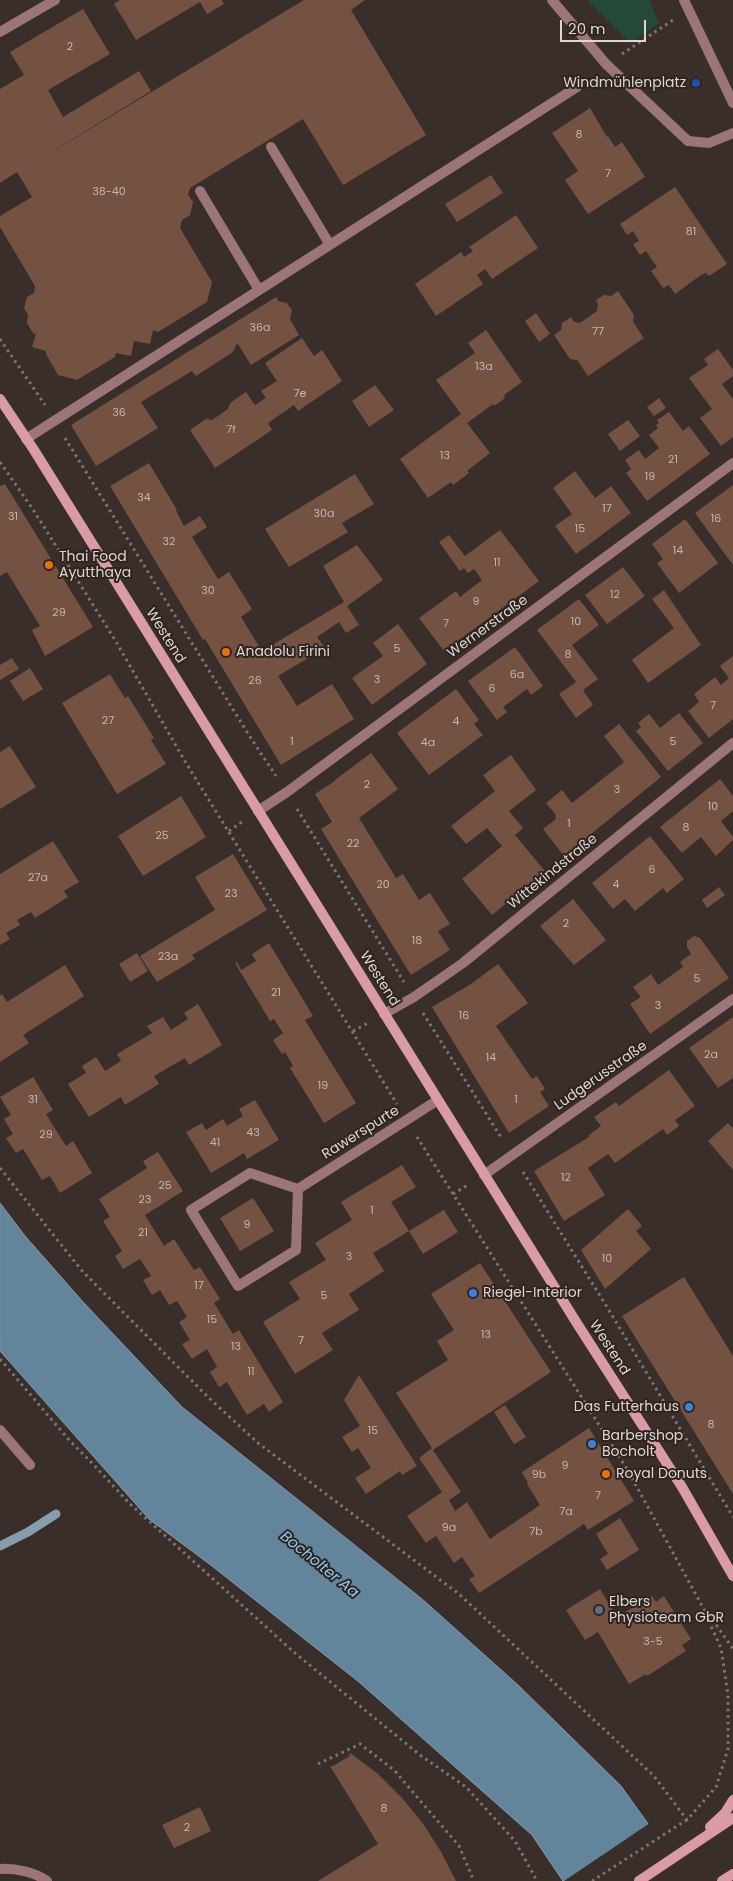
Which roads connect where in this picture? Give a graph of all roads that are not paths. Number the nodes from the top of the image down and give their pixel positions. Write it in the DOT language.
graph roads {
  1 [pos="55,0"];
  2 [pos="552,0"];
  3 [pos="686,5"];
  4 [pos="0,32"];
  5 [pos="577,87"];
  6 [pos="733,103"];
  7 [pos="733,133"];
  8 [pos="270,147"];
  9 [pos="200,191"];
  10 [pos="330,245"];
  11 [pos="260,290"];
  12 [pos="0,399"];
  13 [pos="26,439"];
  14 [pos="733,463"];
  15 [pos="733,743"];
  16 [pos="258,812"];
  17 [pos="733,999"];
  18 [pos="384,1014"];
  19 [pos="438,1100"];
  20 [pos="484,1175"];
  21 [pos="298,1189"];
  22 [pos="0,1430"];
  23 [pos="30,1465"];
  24 [pos="733,1575"];
  25 [pos="733,1581"];
  26 [pos="733,1800"];
  27 [pos="733,1818"];
  28 [pos="690,1847"];
  29 [pos="0,1869"];
  30 [pos="733,1874"];
  31 [pos="47,1881"];
  32 [pos="639,1881"];
  33 [pos="722,1881"];
  1 -- 4 [label="street"];
  2 -- 7 [label="street"];
  3 -- 6 [label="street"];
  5 -- 10 [label="street"];
  8 -- 10 [label="street"];
  9 -- 11 [label="street"];
  10 -- 11 [label="street"];
  11 -- 13 [label="street"];
  12 -- 13 [label="main road, Westend"];
  13 -- 16 [label="main road, Westend"];
  14 -- 16 [label="street, Wernerstraße"];
  15 -- 18 [label="street, Wittekindstraße"];
  16 -- 18 [label="main road, Westend"];
  17 -- 20 [label="street, Ludgerusstraße"];
  18 -- 19 [label="main road, Westend"];
  19 -- 20 [label="main road, Westend"];
  19 -- 21 [label="street, Rawerspurte"];
  20 -- 24 [label="main road, Westend"];
  21 -- 21 [label="street"];
  22 -- 23 [label="street"];
  24 -- 25 [label="main road"];
  26 -- 28 [label="main road"];
  27 -- 28 [label="main road"];
  28 -- 32 [label="main road"];
  29 -- 31 [label="street"];
  30 -- 33 [label="main road"];
}
